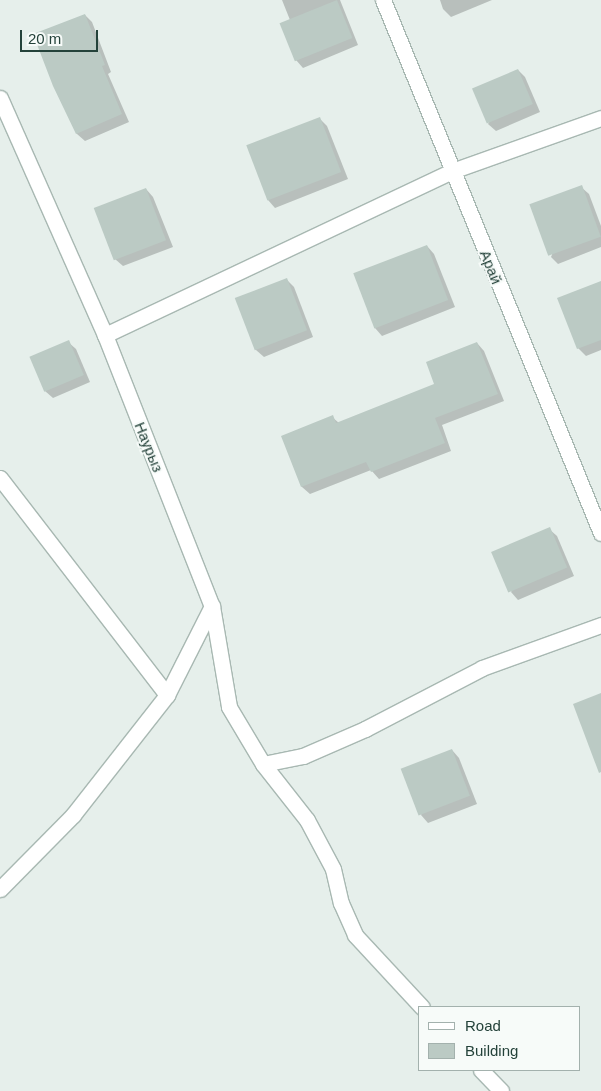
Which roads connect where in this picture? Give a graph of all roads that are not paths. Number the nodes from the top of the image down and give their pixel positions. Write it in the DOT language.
graph roads {
  1 [pos="383,0"];
  2 [pos="0,98"];
  3 [pos="601,118"];
  4 [pos="452,171"];
  5 [pos="105,335"];
  6 [pos="0,478"];
  7 [pos="601,533"];
  8 [pos="212,606"];
  9 [pos="601,625"];
  10 [pos="167,695"];
  11 [pos="263,764"];
  12 [pos="0,889"];
  13 [pos="421,1006"];
  14 [pos="482,1071"];
  15 [pos="501,1091"];
  1 -- 4 [label="street, Арай"];
  2 -- 5 [label="street, Наурыз"];
  3 -- 4 [label="street"];
  4 -- 5 [label="street"];
  4 -- 7 [label="street, Арай"];
  5 -- 8 [label="street, Наурыз"];
  6 -- 10 [label="street"];
  8 -- 10 [label="street"];
  8 -- 11 [label="street, Наурыз"];
  9 -- 11 [label="street"];
  10 -- 12 [label="street"];
  11 -- 13 [label="street, Наурыз"];
  14 -- 15 [label="street"];
}
